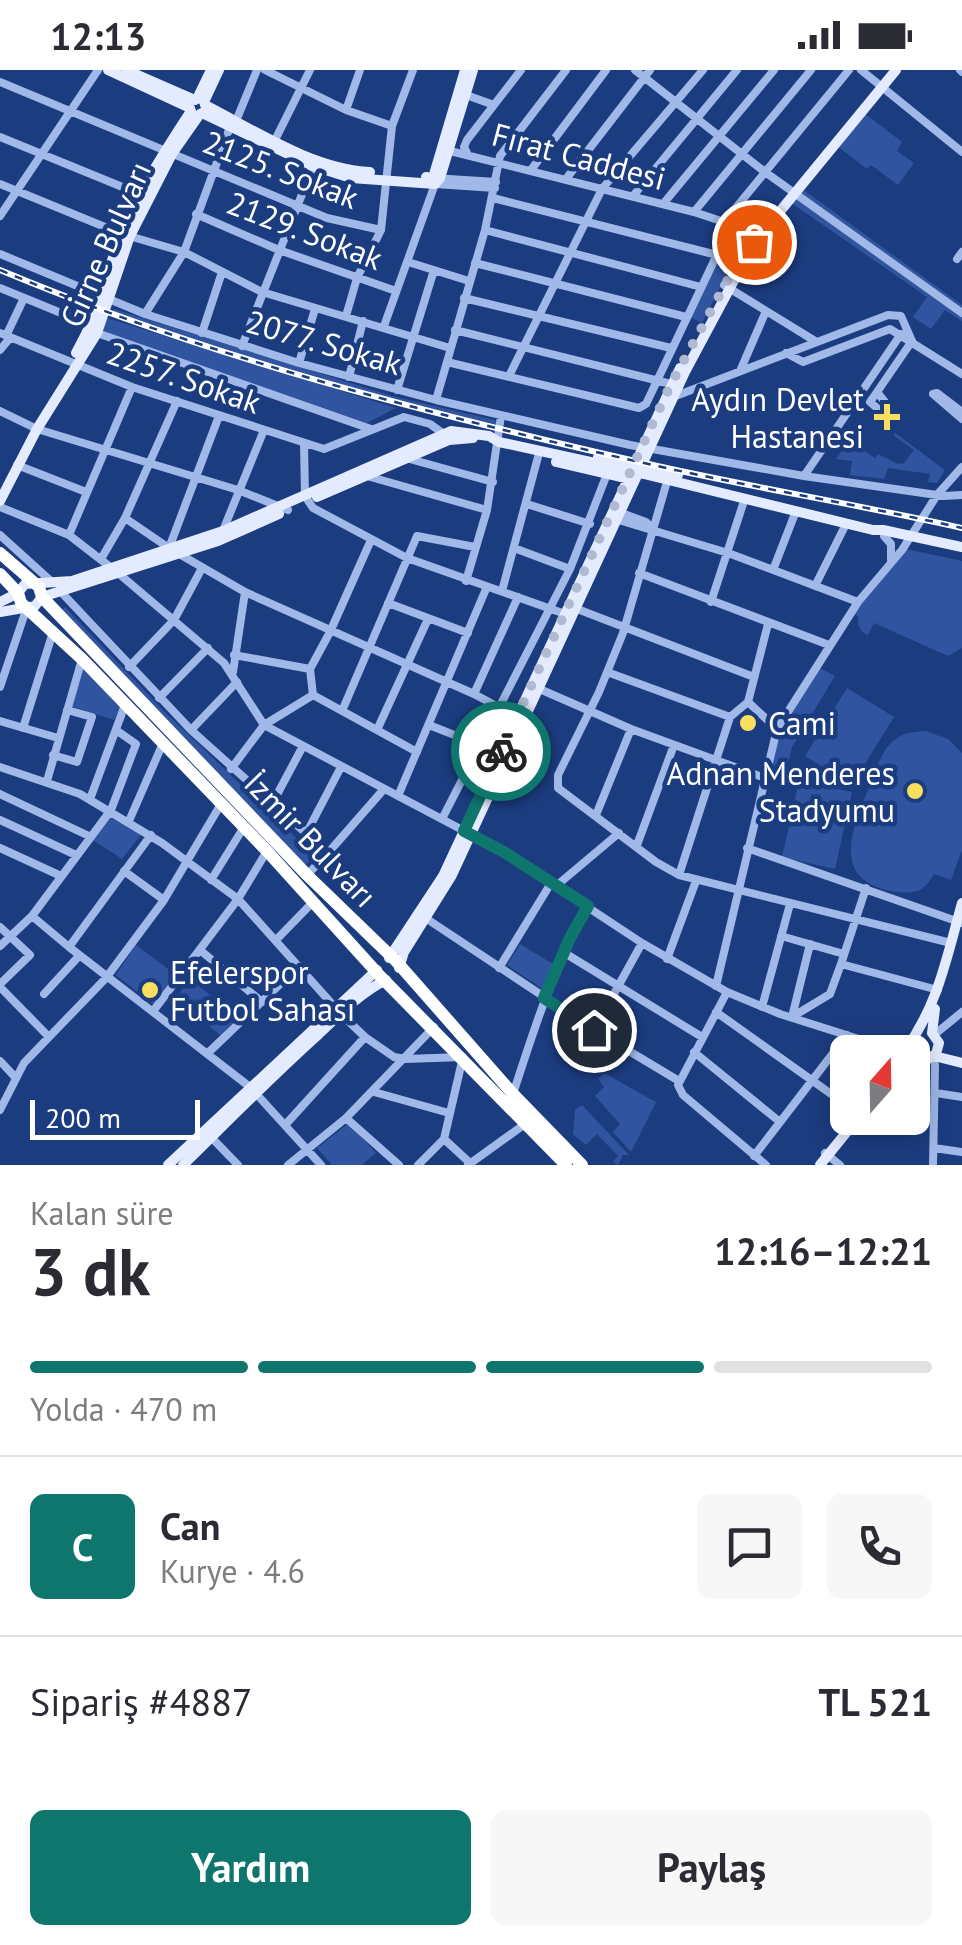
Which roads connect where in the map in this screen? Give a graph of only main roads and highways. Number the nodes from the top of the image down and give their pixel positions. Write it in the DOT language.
graph roads {
  1 [pos="108,70"];
  2 [pos="126,70"];
  3 [pos="210,70"];
  4 [pos="219,70"];
  5 [pos="465,70"];
  6 [pos="473,70"];
  7 [pos="892,70"];
  8 [pos="198,107"];
  9 [pos="233,124"];
  10 [pos="445,150"];
  11 [pos="168,152"];
  12 [pos="315,163"];
  13 [pos="126,235"];
  14 [pos="34,427"];
  15 [pos="446,436"];
  16 [pos="518,446"];
  17 [pos="636,473"];
  18 [pos="0,484"];
  19 [pos="306,499"];
  20 [pos="0,504"];
  21 [pos="774,506"];
  22 [pos="616,515"];
  23 [pos="590,524"];
  24 [pos="606,530"];
  25 [pos="962,550"];
  26 [pos="0,553"];
  27 [pos="115,571"];
  28 [pos="0,574"];
  29 [pos="32,583"];
  30 [pos="18,593"];
  31 [pos="42,597"];
  32 [pos="2,607"];
  33 [pos="26,607"];
  34 [pos="570,611"];
  35 [pos="535,687"];
  36 [pos="468,833"];
  37 [pos="962,903"];
  38 [pos="960,919"];
  39 [pos="394,963"];
  40 [pos="382,975"];
  41 [pos="929,1033"];
  42 [pos="920,1035"];
  43 [pos="934,1056"];
  44 [pos="930,1057"];
  45 [pos="962,1062"];
  46 [pos="842,1135"];
  47 [pos="822,1160"];
  48 [pos="175,1164"];
  49 [pos="566,1165"];
  50 [pos="582,1165"];
  1 -- 8 [label="main road"];
  2 -- 8 [label="main road"];
  3 -- 8 [label="main road, Girne Bulvarı"];
  4 -- 8 [label="main road, Girne Bulvarı"];
  5 -- 10 [label="main road"];
  6 -- 10 [label="main road"];
  7 -- 17 [label="main road"];
  8 -- 9 [label="main road"];
  8 -- 11 [label="main road, Girne Bulvarı"];
  9 -- 12 [label="main road"];
  9 -- 12 [label="main road"];
  10 -- 12 [label="main road"];
  11 -- 13 [label="main road, Girne Bulvarı"];
  11 -- 13 [label="main road, Girne Bulvarı"];
  13 -- 14 [label="main road, Girne Bulvarı"];
  14 -- 18 [label="main road, Girne Bulvarı"];
  14 -- 20 [label="main road, Girne Bulvarı"];
  15 -- 16 [label="main road"];
  15 -- 19 [label="main road"];
  15 -- 19 [label="main road"];
  16 -- 17 [label="main road"];
  16 -- 17 [label="main road"];
  17 -- 21 [label="main road"];
  17 -- 21 [label="main road"];
  17 -- 22 [label="main road"];
  19 -- 27 [label="main road"];
  21 -- 25 [label="main road"];
  22 -- 24 [label="main road"];
  22 -- 34 [label="main road"];
  23 -- 24 [label="main road"];
  24 -- 34 [label="main road"];
  26 -- 29 [label="highway, İzmir Bulvarı"];
  27 -- 29 [label="main road"];
  27 -- 31 [label="main road"];
  28 -- 30 [label="highway, İzmir Bulvarı"];
  29 -- 30 [label="main road"];
  29 -- 31 [label="highway, İzmir Bulvarı"];
  30 -- 32 [label="main road"];
  30 -- 33 [label="highway, İzmir Bulvarı"];
  31 -- 33 [label="main road"];
  31 -- 39 [label="highway, İzmir Bulvarı"];
  32 -- 33 [label="main road"];
  33 -- 40 [label="highway, İzmir Bulvarı"];
  34 -- 35 [label="main road"];
  35 -- 36 [label="main road"];
  35 -- 36 [label="main road"];
  36 -- 39 [label="main road"];
  36 -- 39 [label="main road"];
  37 -- 38 [label="main road"];
  38 -- 41 [label="main road"];
  38 -- 41 [label="main road"];
  39 -- 40 [label="highway"];
  39 -- 50 [label="highway, İzmir Bulvarı"];
  40 -- 48 [label="main road"];
  40 -- 49 [label="highway, İzmir Bulvarı"];
  41 -- 42 [label="main road"];
  41 -- 43 [label="main road"];
  43 -- 44 [label="main road"];
  43 -- 45 [label="main road"];
  46 -- 47 [label="main road"];
}
